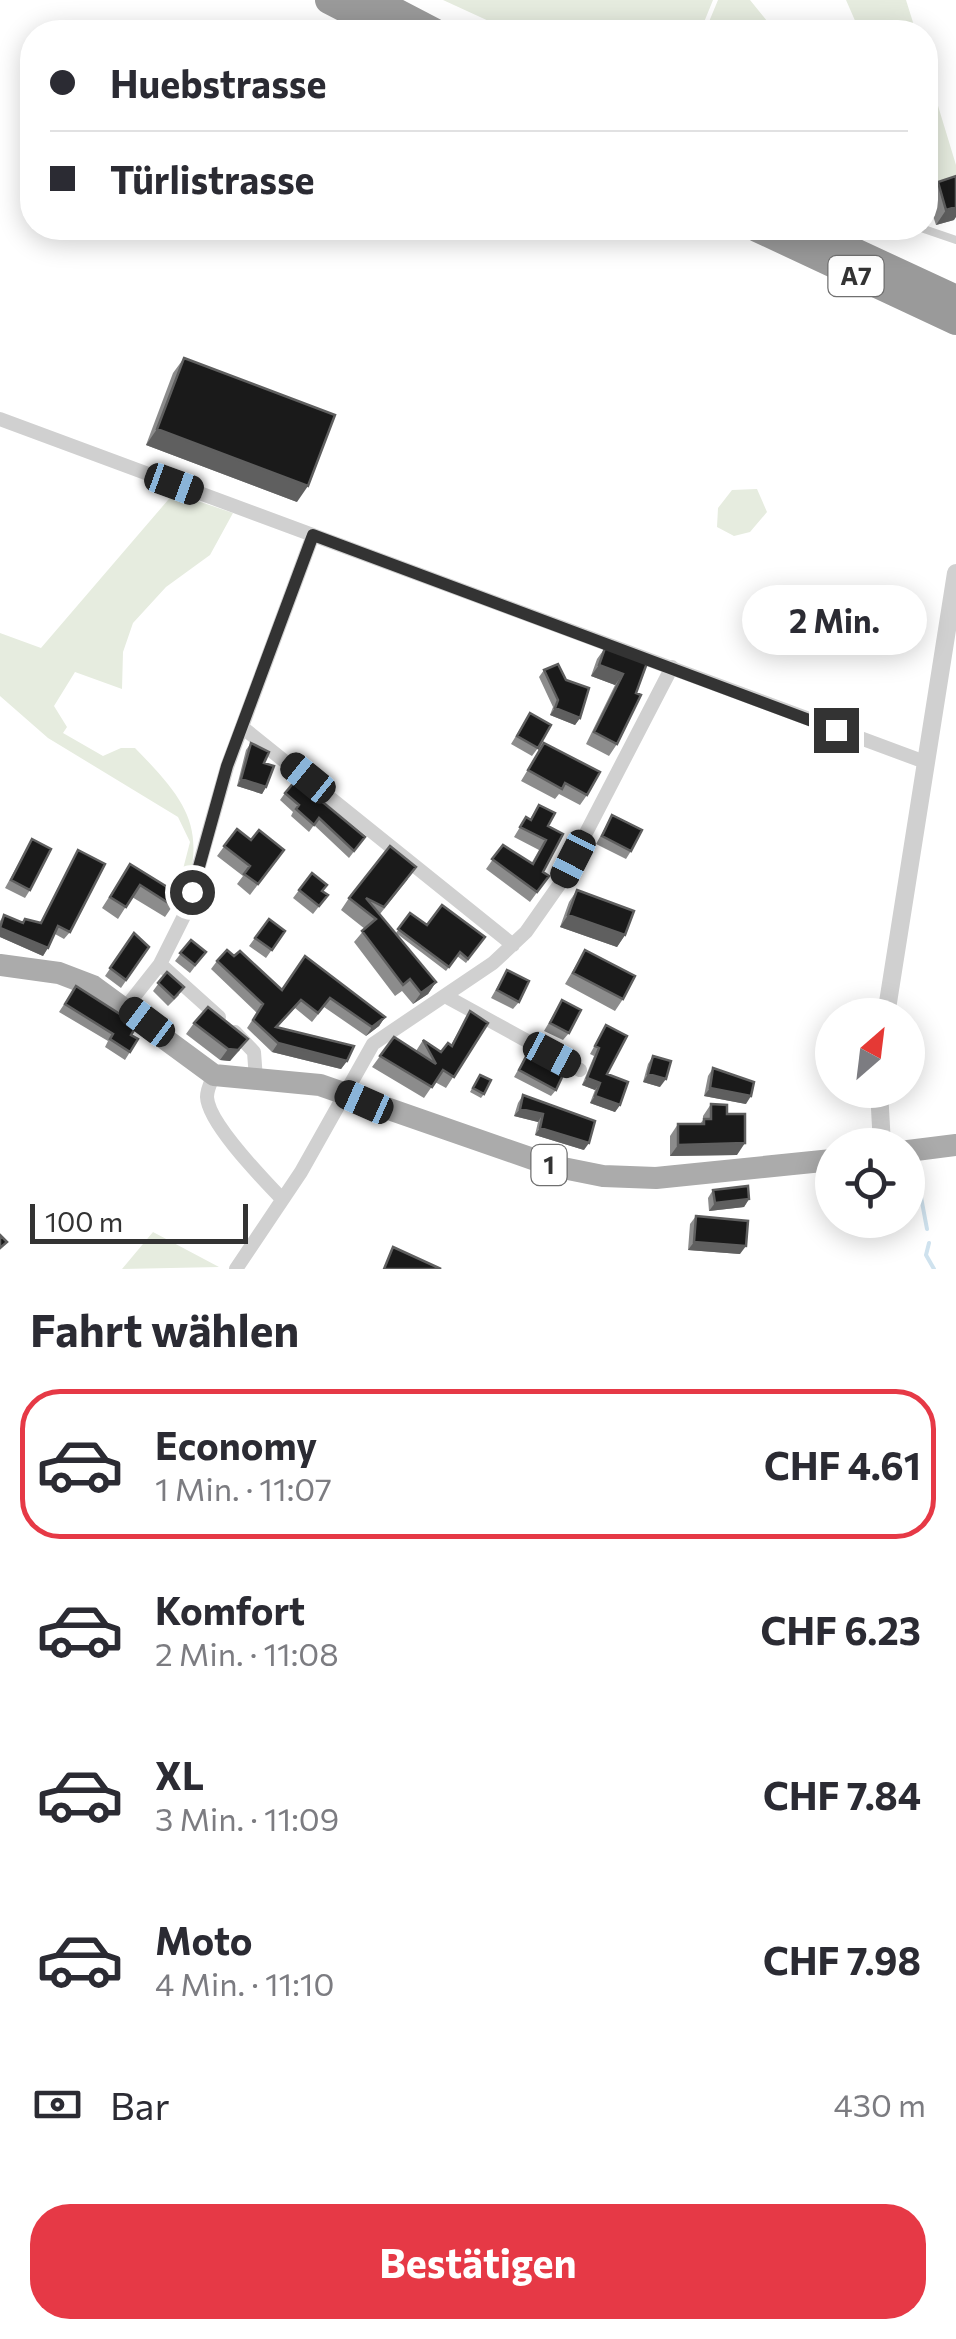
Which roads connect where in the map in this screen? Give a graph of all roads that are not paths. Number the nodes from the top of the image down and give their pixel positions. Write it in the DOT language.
graph roads {
  1 [pos="329,0"];
  2 [pos="373,0"];
  3 [pos="368,20"];
  4 [pos="411,20"];
  5 [pos="784,240"];
  6 [pos="829,240"];
  7 [pos="956,299"];
  8 [pos="956,321"];
  9 [pos="0,419"];
  10 [pos="313,535"];
  11 [pos="956,573"];
  12 [pos="672,667"];
  13 [pos="242,727"];
  14 [pos="926,762"];
  15 [pos="513,945"];
  16 [pos="160,964"];
  17 [pos="0,965"];
  18 [pos="446,996"];
  19 [pos="889,998"];
  20 [pos="126,1006"];
  21 [pos="580,1070"];
  22 [pos="214,1074"];
  23 [pos="256,1079"];
  24 [pos="343,1092"];
  25 [pos="956,1145"];
  26 [pos="925,1149"];
  27 [pos="815,1162"];
  28 [pos="281,1198"];
  29 [pos="236,1269"];
  1 -- 3 [label="highway"];
  2 -- 4 [label="highway"];
  5 -- 8 [label="highway, A7"];
  6 -- 7 [label="highway, A7"];
  9 -- 10 [label="street"];
  10 -- 12 [label="street"];
  10 -- 13 [label="street"];
  11 -- 14 [label="street"];
  12 -- 14 [label="street"];
  12 -- 15 [label="street"];
  13 -- 15 [label="street"];
  13 -- 16 [label="street"];
  14 -- 19 [label="street"];
  15 -- 18 [label="street"];
  16 -- 20 [label="street"];
  16 -- 23 [label="street"];
  17 -- 20 [label="main road"];
  18 -- 21 [label="street"];
  18 -- 24 [label="street"];
  20 -- 22 [label="main road"];
  22 -- 23 [label="main road, 1"];
  22 -- 28 [label="street"];
  23 -- 24 [label="main road, 1"];
  24 -- 27 [label="main road, 1"];
  24 -- 28 [label="street"];
  25 -- 26 [label="main road"];
  28 -- 29 [label="street"];
}
